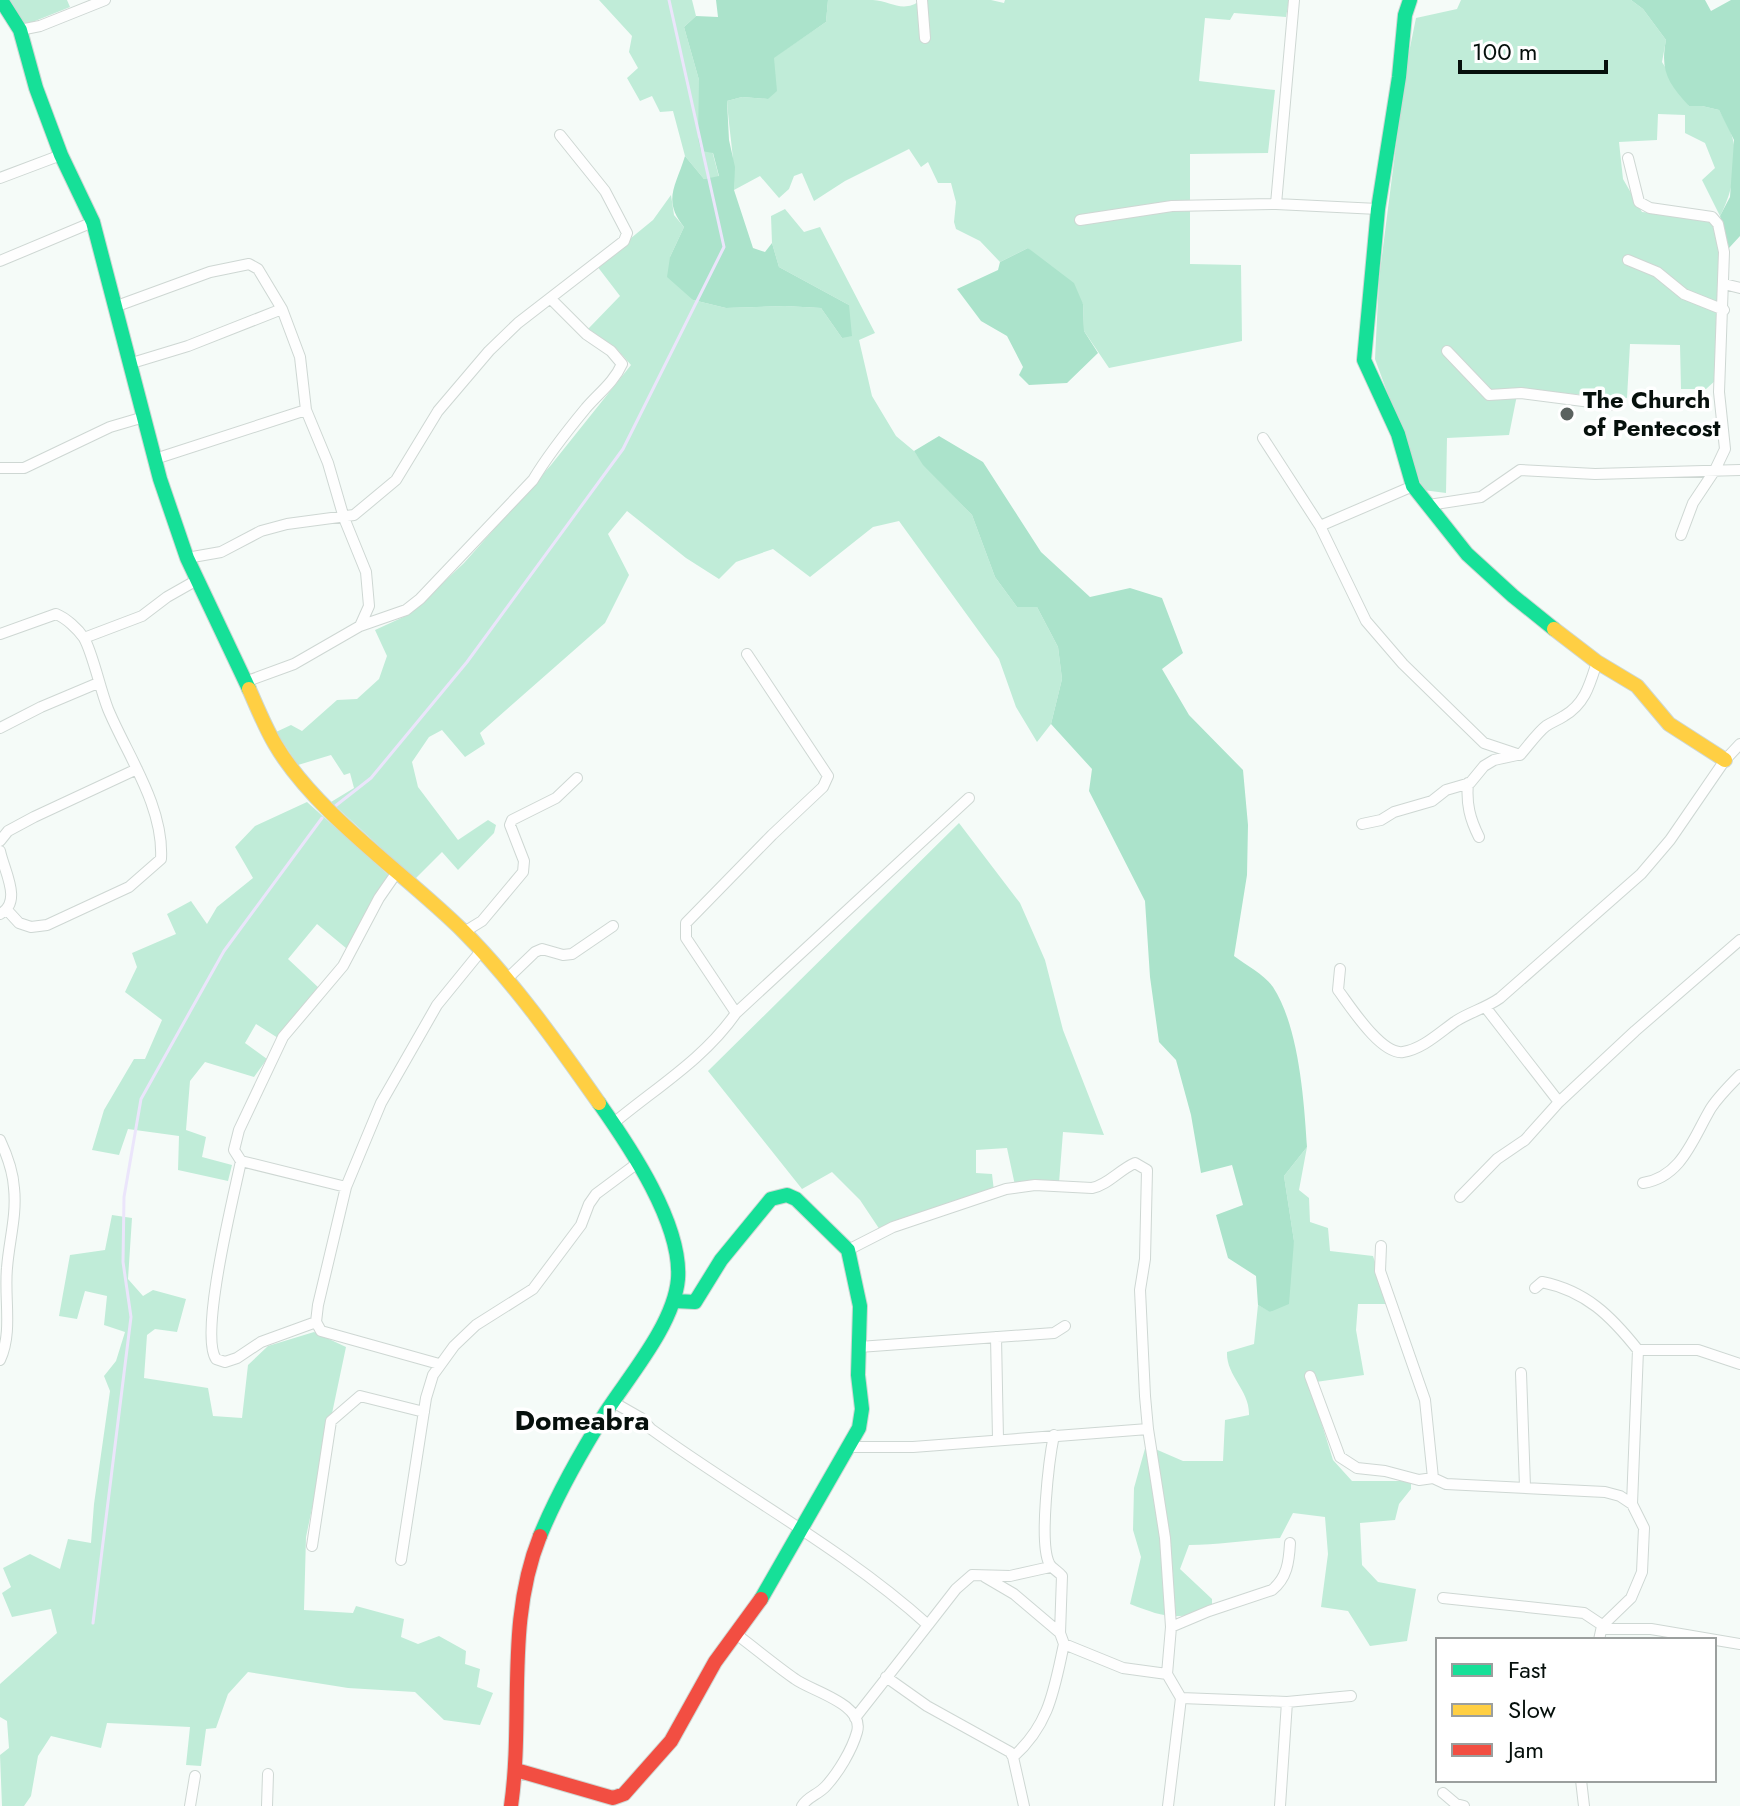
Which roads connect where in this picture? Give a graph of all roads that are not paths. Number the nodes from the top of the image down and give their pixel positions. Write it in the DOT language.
graph roads {
  1 [pos="1,0"];
  2 [pos="105,0"];
  3 [pos="922,0"];
  4 [pos="1294,0"];
  5 [pos="1410,0"];
  6 [pos="20,30"];
  7 [pos="925,38"];
  8 [pos="560,135"];
  9 [pos="61,155"];
  10 [pos="1628,158"];
  11 [pos="0,178"];
  12 [pos="1276,204"];
  13 [pos="1378,209"];
  14 [pos="1080,220"];
  15 [pos="93,222"];
  16 [pos="1628,260"];
  17 [pos="0,261"];
  18 [pos="1724,284"];
  19 [pos="1740,288"];
  20 [pos="551,299"];
  21 [pos="117,306"];
  22 [pos="282,309"];
  23 [pos="1724,310"];
  24 [pos="1447,351"];
  25 [pos="132,363"];
  26 [pos="1614,405"];
  27 [pos="306,410"];
  28 [pos="144,417"];
  29 [pos="1263,438"];
  30 [pos="0,459"];
  31 [pos="155,459"];
  32 [pos="4,469"];
  33 [pos="1715,470"];
  34 [pos="1740,470"];
  35 [pos="1413,486"];
  36 [pos="1429,505"];
  37 [pos="344,518"];
  38 [pos="1320,526"];
  39 [pos="1681,535"];
  40 [pos="187,558"];
  41 [pos="197,580"];
  42 [pos="360,626"];
  43 [pos="0,634"];
  44 [pos="84,638"];
  45 [pos="747,654"];
  46 [pos="1597,662"];
  47 [pos="245,682"];
  48 [pos="98,683"];
  49 [pos="0,728"];
  50 [pos="1740,744"];
  51 [pos="1520,755"];
  52 [pos="1725,760"];
  53 [pos="137,769"];
  54 [pos="577,778"];
  55 [pos="1468,783"];
  56 [pos="969,798"];
  57 [pos="1362,824"];
  58 [pos="1479,837"];
  59 [pos="0,841"];
  60 [pos="0,851"];
  61 [pos="397,872"];
  62 [pos="4,912"];
  63 [pos="613,926"];
  64 [pos="464,932"];
  65 [pos="1740,940"];
  66 [pos="481,951"];
  67 [pos="1340,969"];
  68 [pos="507,979"];
  69 [pos="1486,1008"];
  70 [pos="736,1013"];
  71 [pos="1740,1075"];
  72 [pos="1559,1102"];
  73 [pos="615,1122"];
  74 [pos="0,1140"];
  75 [pos="241,1161"];
  76 [pos="639,1162"];
  77 [pos="1643,1183"];
  78 [pos="346,1187"];
  79 [pos="1460,1197"];
  80 [pos="1381,1246"];
  81 [pos="848,1250"];
  82 [pos="1535,1288"];
  83 [pos="675,1301"];
  84 [pos="316,1322"];
  85 [pos="1065,1326"];
  86 [pos="996,1337"];
  87 [pos="859,1347"];
  88 [pos="1638,1350"];
  89 [pos="0,1360"];
  90 [pos="439,1364"];
  91 [pos="1740,1364"];
  92 [pos="1521,1373"];
  93 [pos="1310,1376"];
  94 [pos="613,1402"];
  95 [pos="424,1412"];
  96 [pos="1148,1429"];
  97 [pos="1054,1435"];
  98 [pos="998,1439"];
  99 [pos="848,1447"];
  100 [pos="1433,1478"];
  101 [pos="1525,1487"];
  102 [pos="1632,1504"];
  103 [pos="801,1531"];
  104 [pos="1290,1543"];
  105 [pos="312,1546"];
  106 [pos="401,1560"];
  107 [pos="1050,1567"];
  108 [pos="985,1576"];
  109 [pos="1443,1598"];
  110 [pos="928,1625"];
  111 [pos="1602,1626"];
  112 [pos="1171,1627"];
  113 [pos="736,1634"];
  114 [pos="1599,1638"];
  115 [pos="1704,1638"];
  116 [pos="1062,1639"];
  117 [pos="1716,1640"];
  118 [pos="1740,1644"];
  119 [pos="1167,1674"];
  120 [pos="886,1677"];
  121 [pos="1351,1696"];
  122 [pos="1181,1698"];
  123 [pos="1287,1702"];
  124 [pos="855,1718"];
  125 [pos="1013,1757"];
  126 [pos="516,1770"];
  127 [pos="268,1774"];
  128 [pos="195,1776"];
  129 [pos="1581,1782"];
  130 [pos="1443,1793"];
  131 [pos="190,1806"];
  132 [pos="267,1806"];
  133 [pos="511,1806"];
  134 [pos="802,1806"];
  135 [pos="1024,1806"];
  136 [pos="1168,1806"];
  137 [pos="1280,1806"];
  138 [pos="1464,1806"];
  139 [pos="1584,1806"];
  1 -- 6 [label="street"];
  2 -- 6 [label="street"];
  3 -- 7 [label="street"];
  4 -- 12 [label="street"];
  5 -- 13 [label="street"];
  6 -- 9 [label="street"];
  8 -- 20 [label="street"];
  9 -- 11 [label="street"];
  9 -- 15 [label="street"];
  10 -- 18 [label="street"];
  12 -- 13 [label="street"];
  12 -- 14 [label="street"];
  13 -- 35 [label="street"];
  15 -- 17 [label="street"];
  15 -- 21 [label="street"];
  16 -- 23 [label="street"];
  18 -- 19 [label="street"];
  18 -- 23 [label="street"];
  20 -- 37 [label="street"];
  20 -- 42 [label="street"];
  21 -- 22 [label="street"];
  21 -- 25 [label="street"];
  22 -- 25 [label="street"];
  22 -- 27 [label="street"];
  23 -- 33 [label="street"];
  24 -- 26 [label="street"];
  25 -- 28 [label="street"];
  27 -- 31 [label="street"];
  27 -- 37 [label="street"];
  28 -- 31 [label="street"];
  28 -- 32 [label="street"];
  29 -- 38 [label="street"];
  30 -- 32 [label="street"];
  31 -- 40 [label="street"];
  33 -- 34 [label="street"];
  33 -- 36 [label="street"];
  33 -- 39 [label="street"];
  35 -- 36 [label="street"];
  35 -- 38 [label="street"];
  36 -- 46 [label="street"];
  37 -- 40 [label="street"];
  37 -- 42 [label="street"];
  38 -- 51 [label="street"];
  40 -- 41 [label="street"];
  41 -- 44 [label="street"];
  41 -- 47 [label="street"];
  42 -- 47 [label="street"];
  43 -- 44 [label="street"];
  44 -- 48 [label="street"];
  45 -- 70 [label="street"];
  46 -- 51 [label="street"];
  46 -- 52 [label="street"];
  47 -- 61 [label="street"];
  48 -- 49 [label="street"];
  48 -- 53 [label="street"];
  50 -- 52 [label="street"];
  51 -- 55 [label="street"];
  52 -- 69 [label="street"];
  53 -- 59 [label="street"];
  53 -- 62 [label="street"];
  54 -- 64 [label="street"];
  55 -- 57 [label="street"];
  55 -- 58 [label="street"];
  56 -- 70 [label="street"];
  60 -- 62 [label="street"];
  61 -- 64 [label="street"];
  61 -- 75 [label="street"];
  63 -- 68 [label="street"];
  64 -- 66 [label="street"];
  65 -- 72 [label="street"];
  66 -- 68 [label="street"];
  66 -- 78 [label="street"];
  67 -- 69 [label="street"];
  68 -- 73 [label="street"];
  69 -- 72 [label="street"];
  70 -- 73 [label="street"];
  71 -- 77 [label="street"];
  72 -- 79 [label="street"];
  73 -- 76 [label="street"];
  74 -- 89 [label="street"];
  75 -- 78 [label="street"];
  75 -- 84 [label="street"];
  76 -- 83 [label="street"];
  76 -- 90 [label="street"];
  78 -- 84 [label="street"];
  80 -- 100 [label="street"];
  81 -- 83 [label="street"];
  81 -- 87 [label="street"];
  81 -- 96 [label="street"];
  82 -- 88 [label="street"];
  83 -- 94 [label="street"];
  84 -- 90 [label="street"];
  85 -- 86 [label="street"];
  86 -- 87 [label="street"];
  86 -- 98 [label="street"];
  87 -- 99 [label="street"];
  88 -- 91 [label="street"];
  88 -- 102 [label="street"];
  90 -- 95 [label="street"];
  92 -- 101 [label="street"];
  93 -- 100 [label="street"];
  94 -- 103 [label="street"];
  94 -- 126 [label="street"];
  95 -- 105 [label="street"];
  95 -- 106 [label="street"];
  96 -- 97 [label="street"];
  96 -- 112 [label="street"];
  97 -- 98 [label="street"];
  97 -- 107 [label="street"];
  98 -- 99 [label="street"];
  99 -- 103 [label="street"];
  100 -- 101 [label="street"];
  101 -- 102 [label="street"];
  102 -- 111 [label="street"];
  103 -- 110 [label="street"];
  103 -- 113 [label="street"];
  104 -- 112 [label="street"];
  107 -- 108 [label="street"];
  107 -- 116 [label="street"];
  108 -- 110 [label="street"];
  108 -- 116 [label="street"];
  109 -- 111 [label="street"];
  110 -- 120 [label="street"];
  111 -- 114 [label="street"];
  111 -- 115 [label="street"];
  112 -- 119 [label="street"];
  113 -- 124 [label="street"];
  113 -- 126 [label="street"];
  116 -- 119 [label="street"];
  116 -- 125 [label="street"];
  117 -- 118 [label="street"];
  119 -- 122 [label="street"];
  120 -- 124 [label="street"];
  120 -- 125 [label="street"];
  121 -- 123 [label="street"];
  122 -- 123 [label="street"];
  122 -- 136 [label="street"];
  123 -- 137 [label="street"];
  124 -- 134 [label="street"];
  125 -- 135 [label="street"];
  126 -- 133 [label="street"];
  127 -- 132 [label="street"];
  128 -- 131 [label="street"];
  129 -- 139 [label="street"];
  130 -- 138 [label="street"];
}
